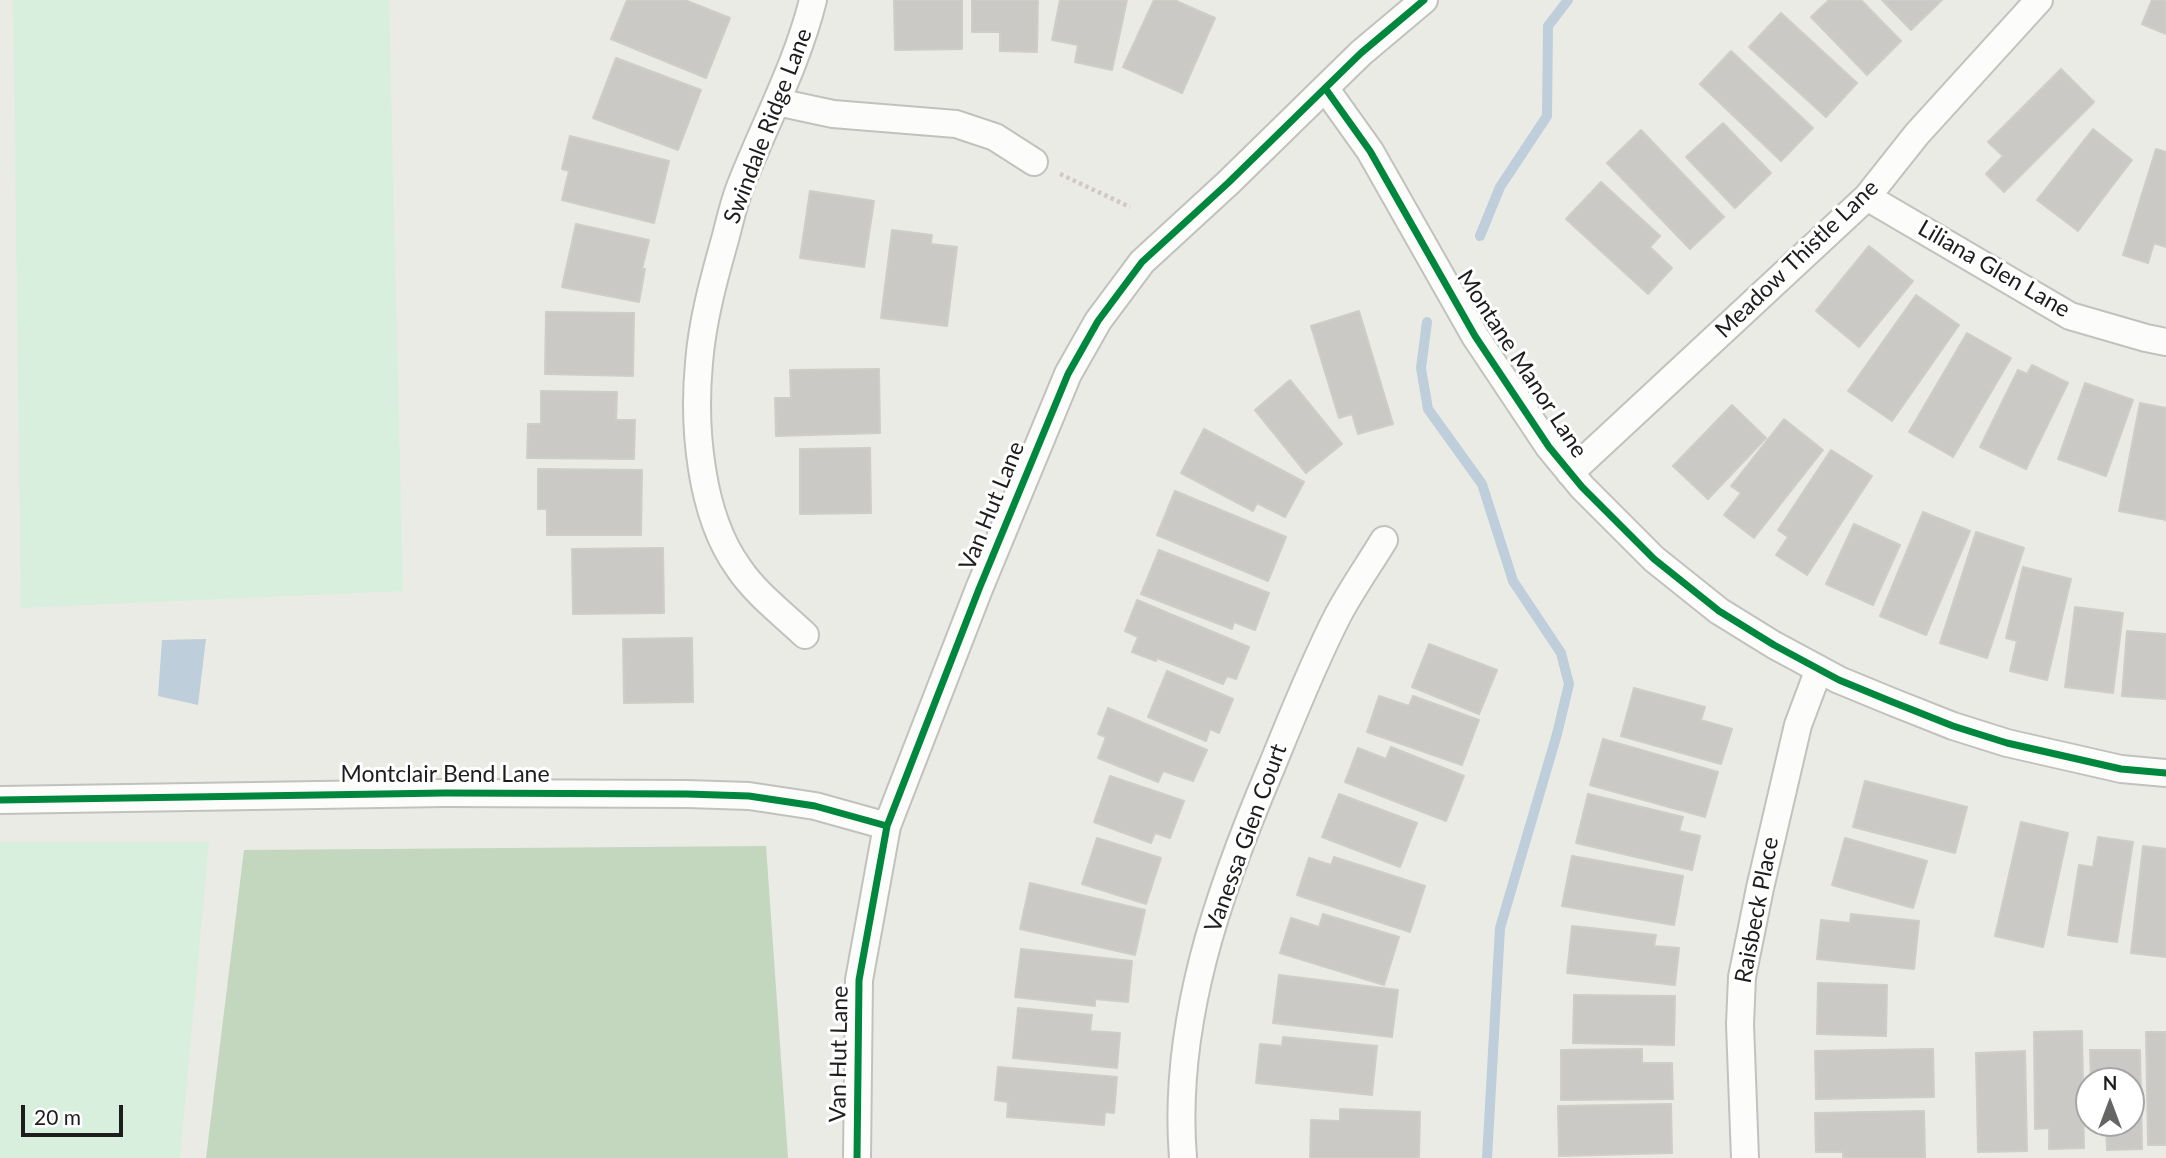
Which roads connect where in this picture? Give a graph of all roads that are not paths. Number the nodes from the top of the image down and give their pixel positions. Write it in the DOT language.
graph roads {
  1 [pos="813,0"];
  2 [pos="1424,0"];
  3 [pos="2039,0"];
  4 [pos="1325,88"];
  5 [pos="777,102"];
  6 [pos="1034,162"];
  7 [pos="1867,197"];
  8 [pos="2166,342"];
  9 [pos="1570,473"];
  10 [pos="1384,540"];
  11 [pos="805,635"];
  12 [pos="1819,669"];
  13 [pos="2166,773"];
  14 [pos="0,800"];
  15 [pos="887,826"];
  16 [pos="857,1158"];
  17 [pos="1183,1158"];
  18 [pos="1745,1158"];
  1 -- 5 [label="street, Swindale Ridge Lane"];
  2 -- 4 [label="street, Van Hut Lane"];
  3 -- 7 [label="street, Meadow Thistle Lane"];
  4 -- 9 [label="street, Montane Manor Lane"];
  4 -- 15 [label="street, Van Hut Lane"];
  5 -- 6 [label="street"];
  5 -- 11 [label="street, Swindale Ridge Lane"];
  7 -- 8 [label="street, Liliana Glen Lane"];
  7 -- 9 [label="street, Meadow Thistle Lane"];
  9 -- 12 [label="street, Montane Manor Lane"];
  10 -- 17 [label="street, Vanessa Glen Court"];
  12 -- 13 [label="street, Montane Manor Lane"];
  12 -- 18 [label="street, Raisbeck Place"];
  14 -- 15 [label="street, Montclair Bend Lane"];
  15 -- 16 [label="street, Van Hut Lane"];
}
